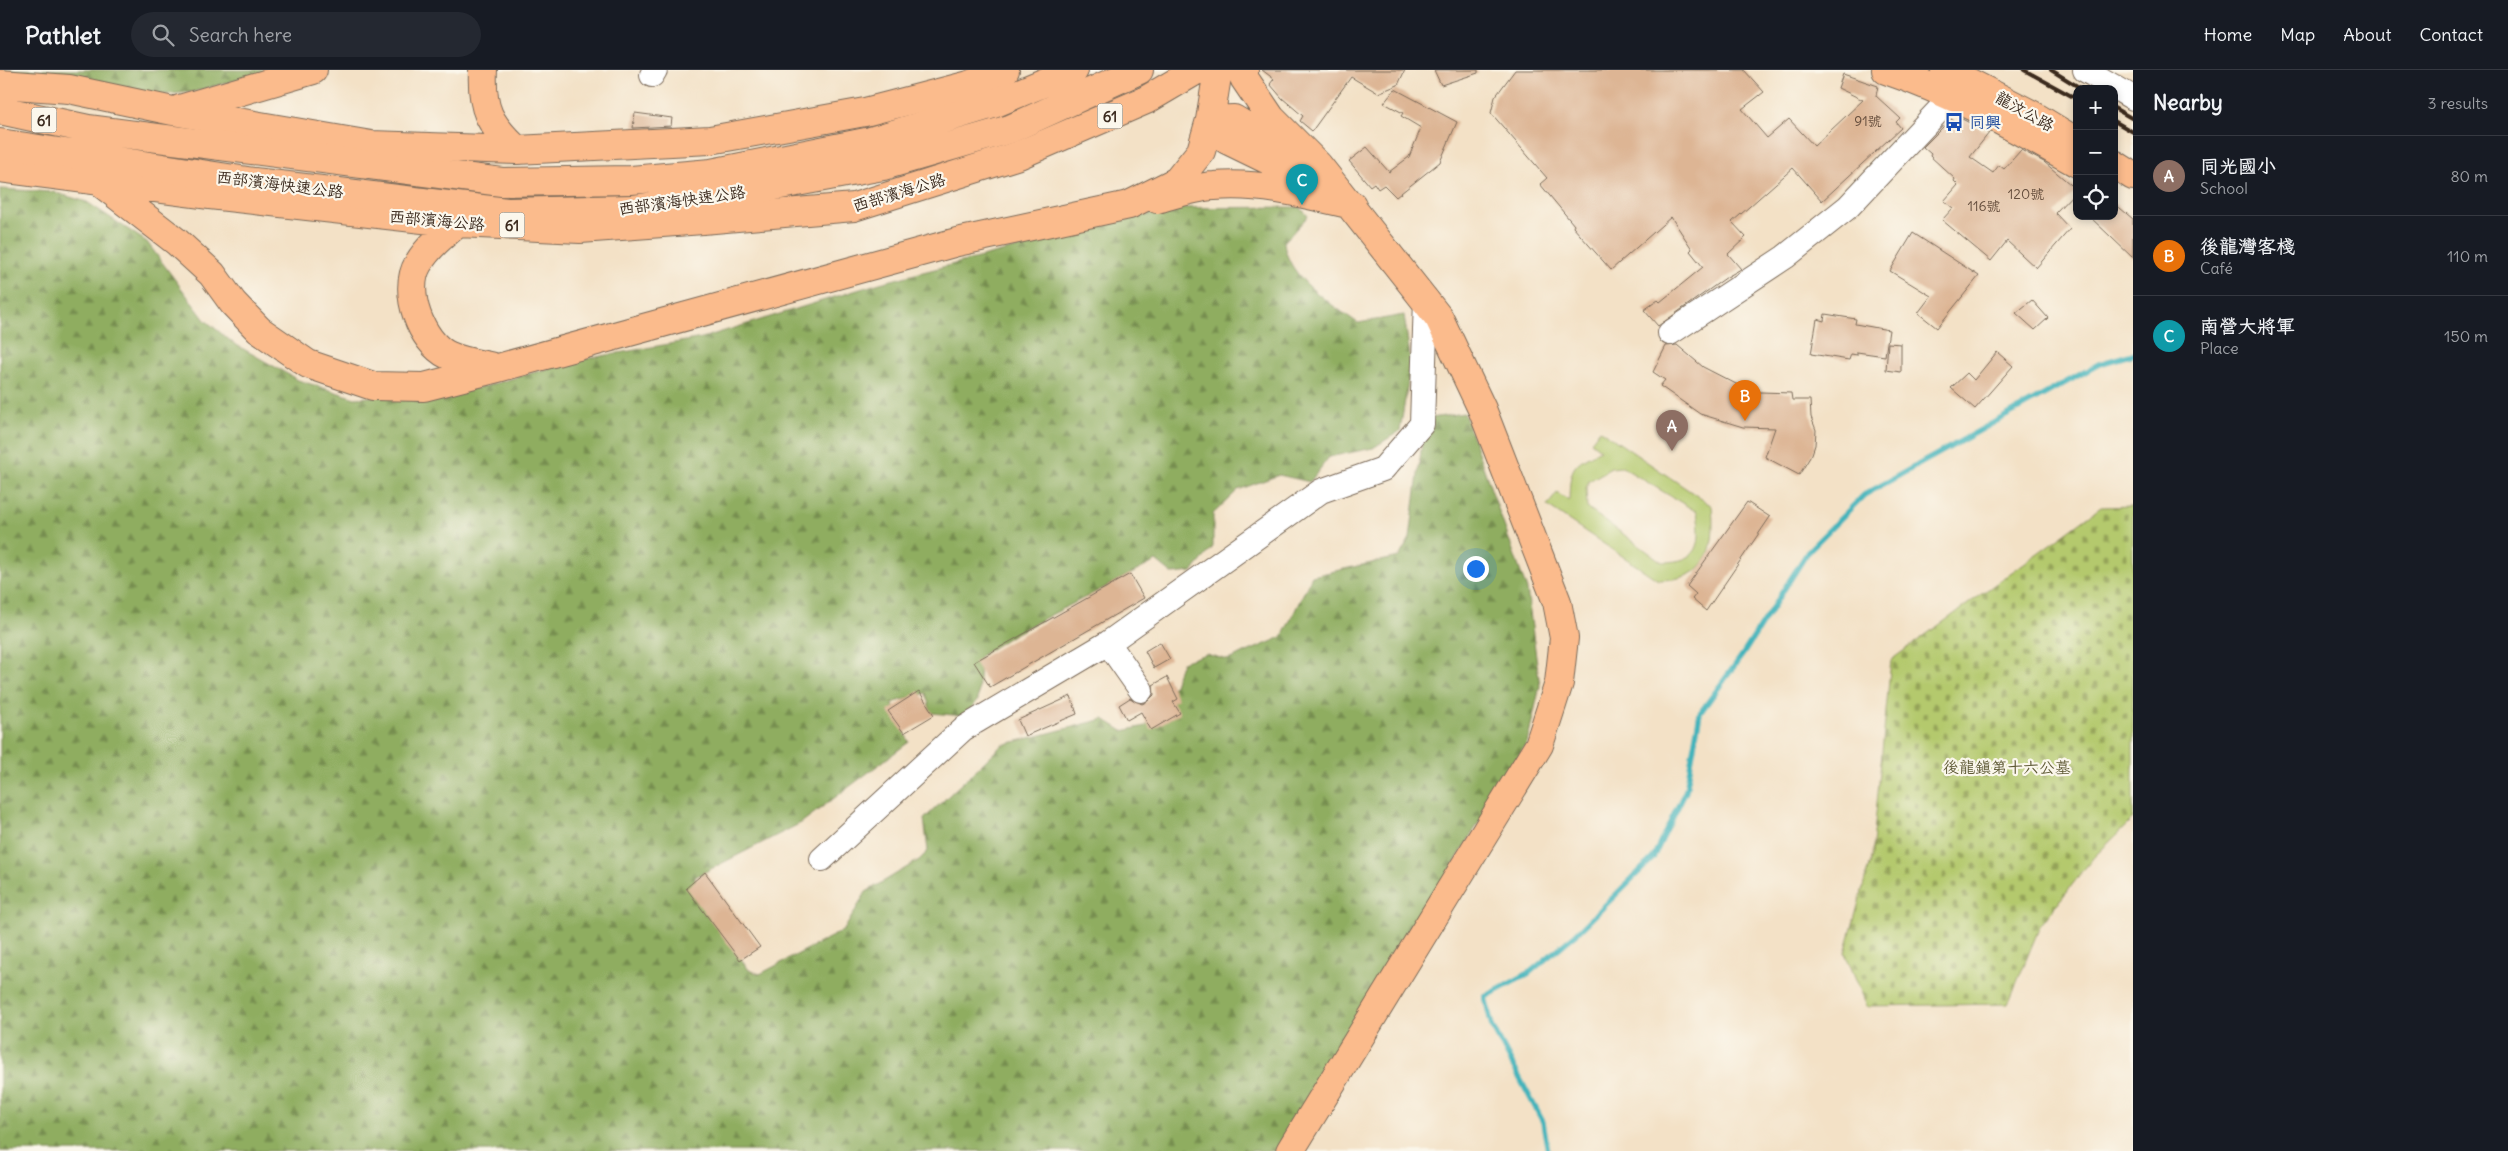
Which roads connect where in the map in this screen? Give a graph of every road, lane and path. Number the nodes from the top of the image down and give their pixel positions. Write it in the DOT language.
graph roads {
  1 [pos="313,70"];
  2 [pos="483,70"];
  3 [pos="1005,70"];
  4 [pos="1074,70"];
  5 [pos="1139,70"];
  6 [pos="1197,70"];
  7 [pos="1218,70"];
  8 [pos="1886,70"];
  9 [pos="2085,70"];
  10 [pos="1244,73"];
  11 [pos="1946,78"];
  12 [pos="0,84"];
  13 [pos="2133,98"];
  14 [pos="0,110"];
  15 [pos="173,111"];
  16 [pos="1210,120"];
  17 [pos="2073,140"];
  18 [pos="0,143"];
  19 [pos="517,150"];
  20 [pos="2073,162"];
  21 [pos="2118,167"];
  22 [pos="0,168"];
  23 [pos="2133,176"];
  24 [pos="97,180"];
  25 [pos="2118,187"];
  26 [pos="2133,196"];
  27 [pos="1129,205"];
  28 [pos="1352,205"];
  29 [pos="458,223"];
  30 [pos="1426,299"];
  31 [pos="1670,333"];
  32 [pos="498,368"];
  33 [pos="1108,643"];
  34 [pos="1141,690"];
  35 [pos="822,859"];
  36 [pos="1290,1151"];
  1 -- 15 [label="main road"];
  2 -- 19 [label="main road"];
  3 -- 19 [label="main road, 61"];
  4 -- 14 [label="main road, 西部濱海快速公路 / 61"];
  5 -- 18 [label="main road, 西部濱海快速公路 / 61"];
  6 -- 29 [label="main road, 西部濱海公路 / 61"];
  7 -- 16 [label="main road"];
  8 -- 11 [label="main road, 龍汶公路"];
  9 -- 13 [label="lane"];
  10 -- 16 [label="main road"];
  10 -- 28 [label="main road"];
  11 -- 17 [label="main road, 龍汶公路"];
  11 -- 20 [label="main road, 龍汶公路"];
  11 -- 31 [label="lane"];
  12 -- 15 [label="main road, 61"];
  15 -- 19 [label="main road, 61"];
  16 -- 27 [label="main road"];
  16 -- 28 [label="main road"];
  21 -- 23 [label="main road"];
  22 -- 24 [label="main road, 西部濱海公路 / 61"];
  24 -- 29 [label="main road, 西部濱海公路 / 61"];
  24 -- 32 [label="main road"];
  25 -- 26 [label="main road"];
  27 -- 28 [label="main road"];
  27 -- 32 [label="main road"];
  28 -- 30 [label="main road"];
  29 -- 32 [label="main road"];
  30 -- 33 [label="lane"];
  30 -- 36 [label="main road"];
  33 -- 34 [label="lane"];
  33 -- 35 [label="lane"];
}
